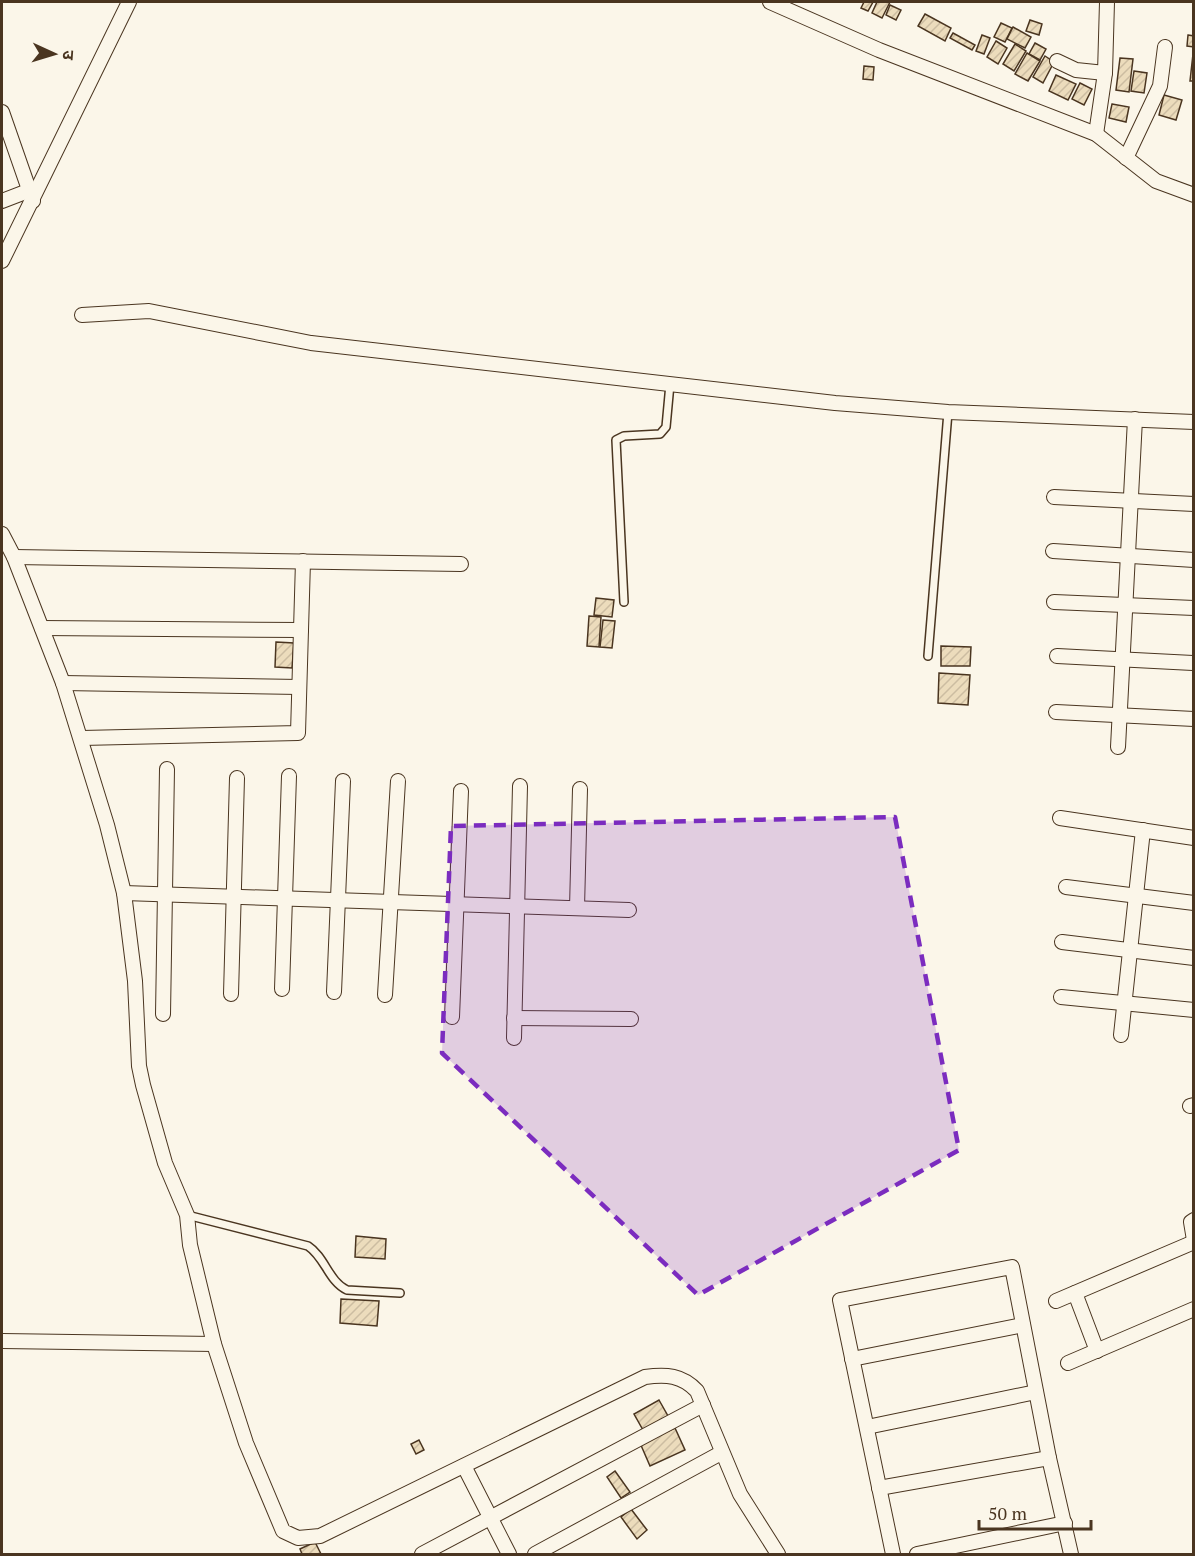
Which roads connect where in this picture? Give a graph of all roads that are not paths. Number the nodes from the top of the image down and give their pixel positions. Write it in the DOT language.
graph roads {
  1 [pos="129,2"];
  2 [pos="770,2"];
  3 [pos="1107,2"];
  4 [pos="1165,47"];
  5 [pos="1057,61"];
  6 [pos="1105,73"];
  7 [pos="2,112"];
  8 [pos="1096,134"];
  9 [pos="6,142"];
  10 [pos="1126,159"];
  11 [pos="1194,195"];
  12 [pos="30,196"];
  13 [pos="2,201"];
  14 [pos="2,261"];
  15 [pos="82,315"];
  16 [pos="670,384"];
  17 [pos="948,412"];
  18 [pos="1135,418"];
  19 [pos="1194,422"];
  20 [pos="1054,497"];
  21 [pos="1131,501"];
  22 [pos="1194,504"];
  23 [pos="2,534"];
  24 [pos="1053,551"];
  25 [pos="1128,556"];
  26 [pos="14,557"];
  27 [pos="1194,560"];
  28 [pos="303,561"];
  29 [pos="461,564"];
  30 [pos="624,602"];
  31 [pos="1054,602"];
  32 [pos="1126,606"];
  33 [pos="1194,608"];
  34 [pos="42,628"];
  35 [pos="301,630"];
  36 [pos="928,656"];
  37 [pos="1057,656"];
  38 [pos="1123,659"];
  39 [pos="1193,663"];
  40 [pos="63,683"];
  41 [pos="299,687"];
  42 [pos="1056,712"];
  43 [pos="1120,716"];
  44 [pos="1194,718"];
  45 [pos="82,738"];
  46 [pos="1118,747"];
  47 [pos="167,769"];
  48 [pos="289,776"];
  49 [pos="237,778"];
  50 [pos="343,781"];
  51 [pos="398,781"];
  52 [pos="520,786"];
  53 [pos="580,789"];
  54 [pos="461,791"];
  55 [pos="1060,818"];
  56 [pos="1143,830"];
  57 [pos="1194,838"];
  58 [pos="1066,887"];
  59 [pos="124,893"];
  60 [pos="164,895"];
  61 [pos="1136,896"];
  62 [pos="233,897"];
  63 [pos="285,899"];
  64 [pos="337,900"];
  65 [pos="390,902"];
  66 [pos="1194,903"];
  67 [pos="457,904"];
  68 [pos="516,906"];
  69 [pos="577,908"];
  70 [pos="629,910"];
  71 [pos="1062,942"];
  72 [pos="1130,951"];
  73 [pos="1194,958"];
  74 [pos="282,989"];
  75 [pos="334,992"];
  76 [pos="231,994"];
  77 [pos="385,995"];
  78 [pos="1061,997"];
  79 [pos="1125,1003"];
  80 [pos="1194,1010"];
  81 [pos="163,1014"];
  82 [pos="452,1017"];
  83 [pos="514,1018"];
  84 [pos="631,1019"];
  85 [pos="1121,1035"];
  86 [pos="514,1038"];
  87 [pos="188,1215"];
  88 [pos="1194,1220"];
  89 [pos="1194,1241"];
  90 [pos="400,1293"];
  91 [pos="1075,1293"];
  92 [pos="1056,1301"];
  93 [pos="1194,1309"];
  94 [pos="1023,1325"];
  95 [pos="2,1341"];
  96 [pos="214,1344"];
  97 [pos="1097,1351"];
  98 [pos="852,1359"];
  99 [pos="1068,1363"];
  100 [pos="1036,1392"];
  101 [pos="703,1405"];
  102 [pos="867,1427"];
  103 [pos="721,1453"];
  104 [pos="1049,1458"];
  105 [pos="464,1466"];
  106 [pos="879,1488"];
  107 [pos="490,1518"];
  108 [pos="1065,1523"];
  109 [pos="422,1554"];
  110 [pos="509,1554"];
  111 [pos="535,1554"];
  112 [pos="778,1554"];
  113 [pos="893,1554"];
  114 [pos="917,1554"];
  115 [pos="1071,1554"];
  1 -- 12 [label="street"];
  2 -- 8 [label="street"];
  3 -- 6 [label="street"];
  4 -- 10 [label="street"];
  5 -- 6 [label="street"];
  6 -- 8 [label="street"];
  7 -- 9 [label="street"];
  8 -- 10 [label="street"];
  9 -- 12 [label="street"];
  10 -- 11 [label="street"];
  12 -- 13 [label="street"];
  12 -- 14 [label="street"];
  15 -- 16 [label="street"];
  16 -- 17 [label="street"];
  16 -- 30 [label="lane"];
  17 -- 18 [label="street"];
  17 -- 36 [label="lane"];
  18 -- 19 [label="street"];
  18 -- 21 [label="street"];
  20 -- 21 [label="street"];
  21 -- 22 [label="street"];
  21 -- 25 [label="street"];
  23 -- 26 [label="street"];
  24 -- 25 [label="street"];
  25 -- 27 [label="street"];
  25 -- 32 [label="street"];
  26 -- 28 [label="street"];
  26 -- 34 [label="street"];
  28 -- 29 [label="street"];
  28 -- 35 [label="street"];
  31 -- 32 [label="street"];
  32 -- 33 [label="street"];
  32 -- 38 [label="street"];
  34 -- 35 [label="street"];
  34 -- 40 [label="street"];
  35 -- 41 [label="street"];
  37 -- 38 [label="street"];
  38 -- 39 [label="street"];
  38 -- 43 [label="street"];
  40 -- 41 [label="street"];
  40 -- 45 [label="street"];
  41 -- 45 [label="street"];
  42 -- 43 [label="street"];
  43 -- 44 [label="street"];
  43 -- 46 [label="street"];
  45 -- 59 [label="street"];
  47 -- 60 [label="street"];
  48 -- 63 [label="street"];
  49 -- 62 [label="street"];
  50 -- 64 [label="street"];
  51 -- 65 [label="street"];
  52 -- 68 [label="street"];
  53 -- 69 [label="street"];
  54 -- 67 [label="street"];
  55 -- 56 [label="street"];
  56 -- 57 [label="street"];
  56 -- 61 [label="street"];
  58 -- 61 [label="street"];
  59 -- 60 [label="street"];
  59 -- 87 [label="street"];
  60 -- 62 [label="street"];
  60 -- 81 [label="street"];
  61 -- 66 [label="street"];
  61 -- 72 [label="street"];
  62 -- 63 [label="street"];
  62 -- 76 [label="street"];
  63 -- 64 [label="street"];
  63 -- 74 [label="street"];
  64 -- 65 [label="street"];
  64 -- 75 [label="street"];
  65 -- 67 [label="street"];
  65 -- 77 [label="street"];
  67 -- 68 [label="street"];
  67 -- 82 [label="street"];
  68 -- 69 [label="street"];
  68 -- 83 [label="street"];
  69 -- 70 [label="street"];
  71 -- 72 [label="street"];
  72 -- 73 [label="street"];
  72 -- 79 [label="street"];
  78 -- 79 [label="street"];
  79 -- 80 [label="street"];
  79 -- 85 [label="street"];
  83 -- 84 [label="street"];
  83 -- 86 [label="street"];
  87 -- 90 [label="lane"];
  87 -- 96 [label="street"];
  88 -- 89 [label="street"];
  89 -- 91 [label="street"];
  91 -- 92 [label="street"];
  91 -- 97 [label="street"];
  93 -- 97 [label="street"];
  94 -- 98 [label="street"];
  94 -- 98 [label="street"];
  94 -- 100 [label="street"];
  95 -- 96 [label="street"];
  96 -- 105 [label="street"];
  97 -- 99 [label="street"];
  98 -- 102 [label="street"];
  100 -- 102 [label="street"];
  100 -- 104 [label="street"];
  101 -- 103 [label="street"];
  101 -- 105 [label="street"];
  101 -- 107 [label="street"];
  102 -- 106 [label="street"];
  103 -- 111 [label="street"];
  103 -- 112 [label="street"];
  104 -- 106 [label="street"];
  104 -- 108 [label="street"];
  105 -- 107 [label="street"];
  106 -- 113 [label="street"];
  107 -- 109 [label="street"];
  107 -- 110 [label="street"];
  108 -- 114 [label="street"];
  108 -- 115 [label="street"];
}
